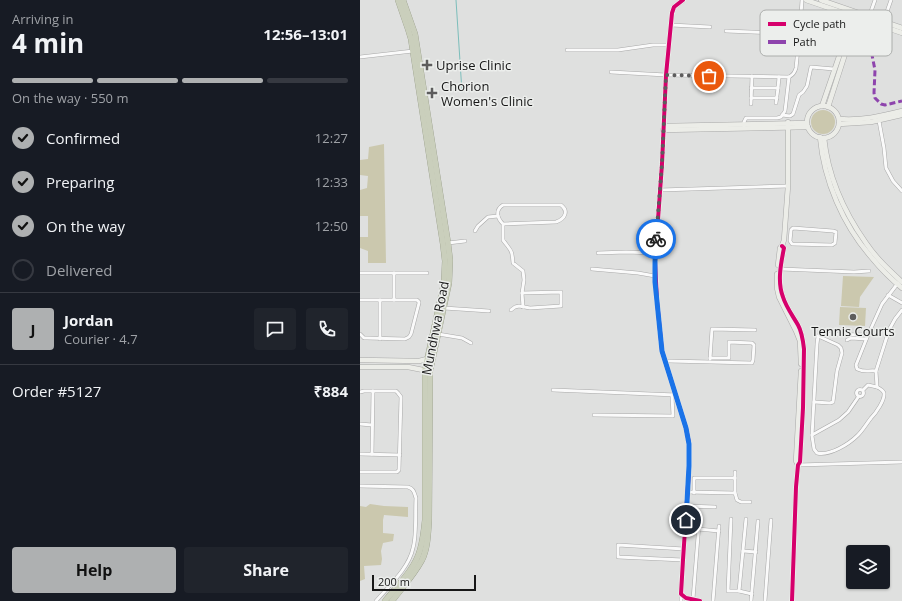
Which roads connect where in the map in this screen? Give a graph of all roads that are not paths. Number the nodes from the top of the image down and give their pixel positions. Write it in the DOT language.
graph roads {
  1 [pos="398,0"];
  2 [pos="404,0"];
  3 [pos="683,0"];
  4 [pos="802,0"];
  5 [pos="806,0"];
  6 [pos="821,0"];
  7 [pos="875,0"];
  8 [pos="891,0"];
  9 [pos="801,10"];
  10 [pos="835,10"];
  11 [pos="849,10"];
  12 [pos="871,10"];
  13 [pos="888,10"];
  14 [pos="671,24"];
  15 [pos="892,26"];
  16 [pos="710,27"];
  17 [pos="892,28"];
  18 [pos="902,28"];
  19 [pos="726,31"];
  20 [pos="760,32"];
  21 [pos="902,33"];
  22 [pos="669,45"];
  23 [pos="567,50"];
  24 [pos="415,51"];
  25 [pos="797,56"];
  26 [pos="839,56"];
  27 [pos="843,56"];
  28 [pos="360,57"];
  29 [pos="834,69"];
  30 [pos="611,72"];
  31 [pos="666,75"];
  32 [pos="752,76"];
  33 [pos="779,77"];
  34 [pos="789,77"];
  35 [pos="752,88"];
  36 [pos="778,88"];
  37 [pos="751,98"];
  38 [pos="777,98"];
  39 [pos="776,103"];
  40 [pos="751,104"];
  41 [pos="822,106"];
  42 [pos="828,107"];
  43 [pos="902,111"];
  44 [pos="782,116"];
  45 [pos="902,116"];
  46 [pos="879,121"];
  47 [pos="839,122"];
  48 [pos="766,123"];
  49 [pos="788,125"];
  50 [pos="808,125"];
  51 [pos="663,128"];
  52 [pos="822,137"];
  53 [pos="788,186"];
  54 [pos="660,190"];
  55 [pos="902,191"];
  56 [pos="498,216"];
  57 [pos="503,224"];
  58 [pos="474,231"];
  59 [pos="785,234"];
  60 [pos="791,235"];
  61 [pos="465,241"];
  62 [pos="448,243"];
  63 [pos="782,246"];
  64 [pos="598,253"];
  65 [pos="655,253"];
  66 [pos="592,269"];
  67 [pos="781,269"];
  68 [pos="869,270"];
  69 [pos="360,273"];
  70 [pos="394,273"];
  71 [pos="427,273"];
  72 [pos="655,276"];
  73 [pos="900,282"];
  74 [pos="902,288"];
  75 [pos="522,293"];
  76 [pos="888,295"];
  77 [pos="360,300"];
  78 [pos="380,300"];
  79 [pos="394,300"];
  80 [pos="902,303"];
  81 [pos="523,307"];
  82 [pos="444,308"];
  83 [pos="511,310"];
  84 [pos="902,310"];
  85 [pos="488,311"];
  86 [pos="792,319"];
  87 [pos="755,330"];
  88 [pos="360,334"];
  89 [pos="438,334"];
  90 [pos="818,336"];
  91 [pos="867,337"];
  92 [pos="380,339"];
  93 [pos="847,340"];
  94 [pos="471,343"];
  95 [pos="710,358"];
  96 [pos="360,360"];
  97 [pos="429,360"];
  98 [pos="669,362"];
  99 [pos="710,362"];
  100 [pos="360,367"];
  101 [pos="428,371"];
  102 [pos="876,371"];
  103 [pos="877,387"];
  104 [pos="553,390"];
  105 [pos="373,391"];
  106 [pos="360,392"];
  107 [pos="674,395"];
  108 [pos="814,402"];
  109 [pos="594,415"];
  110 [pos="360,424"];
  111 [pos="372,424"];
  112 [pos="812,435"];
  113 [pos="360,454"];
  114 [pos="372,454"];
  115 [pos="400,455"];
  116 [pos="902,462"];
  117 [pos="798,465"];
  118 [pos="360,472"];
  119 [pos="735,472"];
  120 [pos="735,478"];
  121 [pos="360,486"];
  122 [pos="687,492"];
  123 [pos="694,492"];
  124 [pos="735,493"];
  125 [pos="750,502"];
  126 [pos="686,506"];
  127 [pos="715,507"];
  128 [pos="731,519"];
  129 [pos="746,519"];
  130 [pos="771,520"];
  131 [pos="758,521"];
  132 [pos="699,524"];
  133 [pos="719,526"];
  134 [pos="698,529"];
  135 [pos="719,531"];
  136 [pos="681,549"];
  137 [pos="743,551"];
  138 [pos="756,552"];
  139 [pos="682,560"];
  140 [pos="739,591"];
  141 [pos="681,594"];
  142 [pos="752,594"];
  143 [pos="693,599"];
  144 [pos="376,601"];
  145 [pos="385,601"];
  146 [pos="392,601"];
  147 [pos="681,601"];
  148 [pos="700,601"];
  149 [pos="713,601"];
  150 [pos="751,601"];
  151 [pos="765,601"];
  152 [pos="792,601"];
  1 -- 24 [label="highway, Mundhwa Road"];
  2 -- 24 [label="highway, Mundhwa Road"];
  3 -- 14 [label="street"];
  4 -- 9 [label="street"];
  5 -- 10 [label="street"];
  6 -- 11 [label="street"];
  7 -- 12 [label="street"];
  8 -- 13 [label="street"];
  14 -- 16 [label="street"];
  14 -- 22 [label="street"];
  15 -- 18 [label="street"];
  17 -- 21 [label="street"];
  19 -- 20 [label="street"];
  22 -- 23 [label="street"];
  22 -- 31 [label="street"];
  24 -- 28 [label="street"];
  24 -- 62 [label="highway, Mundhwa Road"];
  24 -- 97 [label="highway, Mundhwa Road"];
  25 -- 34 [label="street"];
  26 -- 29 [label="street"];
  27 -- 42 [label="street"];
  29 -- 41 [label="street"];
  29 -- 44 [label="street"];
  30 -- 31 [label="street"];
  31 -- 32 [label="street"];
  31 -- 51 [label="street"];
  32 -- 33 [label="street"];
  32 -- 35 [label="street"];
  33 -- 34 [label="street"];
  33 -- 36 [label="street"];
  34 -- 44 [label="street"];
  35 -- 36 [label="street"];
  35 -- 37 [label="street"];
  36 -- 38 [label="street"];
  37 -- 38 [label="street"];
  37 -- 40 [label="street"];
  38 -- 39 [label="street"];
  41 -- 42 [label="street"];
  41 -- 50 [label="street"];
  42 -- 47 [label="street"];
  43 -- 47 [label="street"];
  44 -- 48 [label="street"];
  45 -- 46 [label="street"];
  46 -- 47 [label="street"];
  46 -- 55 [label="street"];
  47 -- 52 [label="street"];
  48 -- 49 [label="street"];
  48 -- 51 [label="street"];
  49 -- 50 [label="street"];
  49 -- 53 [label="street"];
  50 -- 52 [label="street"];
  51 -- 54 [label="street"];
  52 -- 73 [label="street"];
  53 -- 54 [label="street"];
  53 -- 59 [label="street"];
  54 -- 65 [label="street"];
  56 -- 57 [label="street"];
  56 -- 57 [label="street"];
  56 -- 58 [label="street"];
  57 -- 75 [label="street"];
  59 -- 60 [label="street"];
  59 -- 63 [label="street"];
  60 -- 60 [label="street"];
  61 -- 62 [label="street"];
  62 -- 82 [label="highway, Mundhwa Road"];
  63 -- 67 [label="street"];
  63 -- 86 [label="street"];
  64 -- 65 [label="street"];
  65 -- 72 [label="street"];
  66 -- 72 [label="street"];
  67 -- 68 [label="street"];
  67 -- 86 [label="street"];
  69 -- 70 [label="street"];
  70 -- 71 [label="street"];
  70 -- 79 [label="street"];
  72 -- 107 [label="street"];
  73 -- 74 [label="street"];
  73 -- 76 [label="street"];
  75 -- 81 [label="street"];
  75 -- 81 [label="street"];
  76 -- 80 [label="street"];
  76 -- 91 [label="street"];
  77 -- 78 [label="street"];
  78 -- 79 [label="street"];
  78 -- 92 [label="street"];
  79 -- 92 [label="street"];
  81 -- 83 [label="street"];
  82 -- 85 [label="street"];
  82 -- 89 [label="highway, Mundhwa Road"];
  84 -- 102 [label="street"];
  86 -- 117 [label="street"];
  87 -- 95 [label="street"];
  88 -- 92 [label="street"];
  89 -- 94 [label="street"];
  89 -- 97 [label="highway, Mundhwa Road"];
  90 -- 91 [label="street"];
  90 -- 108 [label="street"];
  90 -- 108 [label="street"];
  91 -- 93 [label="street"];
  91 -- 102 [label="street"];
  95 -- 99 [label="street"];
  95 -- 99 [label="street"];
  96 -- 97 [label="street"];
  97 -- 101 [label="highway, Mundhwa Road"];
  98 -- 99 [label="street"];
  100 -- 101 [label="street"];
  101 -- 145 [label="highway, Mundhwa Road"];
  101 -- 146 [label="highway, Mundhwa Road"];
  102 -- 103 [label="street"];
  103 -- 112 [label="street"];
  103 -- 112 [label="street"];
  104 -- 107 [label="street"];
  105 -- 106 [label="street"];
  105 -- 111 [label="street"];
  105 -- 115 [label="street"];
  107 -- 109 [label="street"];
  107 -- 122 [label="street"];
  108 -- 112 [label="street"];
  110 -- 111 [label="street"];
  111 -- 114 [label="street"];
  113 -- 114 [label="street"];
  114 -- 115 [label="street"];
  115 -- 118 [label="street"];
  116 -- 117 [label="street"];
  117 -- 152 [label="street"];
  119 -- 120 [label="street"];
  120 -- 123 [label="street"];
  120 -- 124 [label="street"];
  121 -- 144 [label="street"];
  122 -- 123 [label="street"];
  122 -- 126 [label="street"];
  123 -- 124 [label="street"];
  124 -- 125 [label="street"];
  126 -- 127 [label="street"];
  126 -- 136 [label="street"];
  128 -- 140 [label="street"];
  129 -- 137 [label="street"];
  130 -- 151 [label="street"];
  131 -- 138 [label="street"];
  132 -- 134 [label="street"];
  133 -- 135 [label="street"];
  134 -- 135 [label="street"];
  134 -- 143 [label="street"];
  135 -- 149 [label="street"];
  136 -- 139 [label="street"];
  136 -- 139 [label="street"];
  137 -- 138 [label="street"];
  137 -- 140 [label="street"];
  138 -- 142 [label="street"];
  139 -- 141 [label="street"];
  140 -- 142 [label="street"];
  141 -- 143 [label="street"];
  141 -- 147 [label="street"];
  142 -- 150 [label="street"];
  143 -- 148 [label="street"];
}
